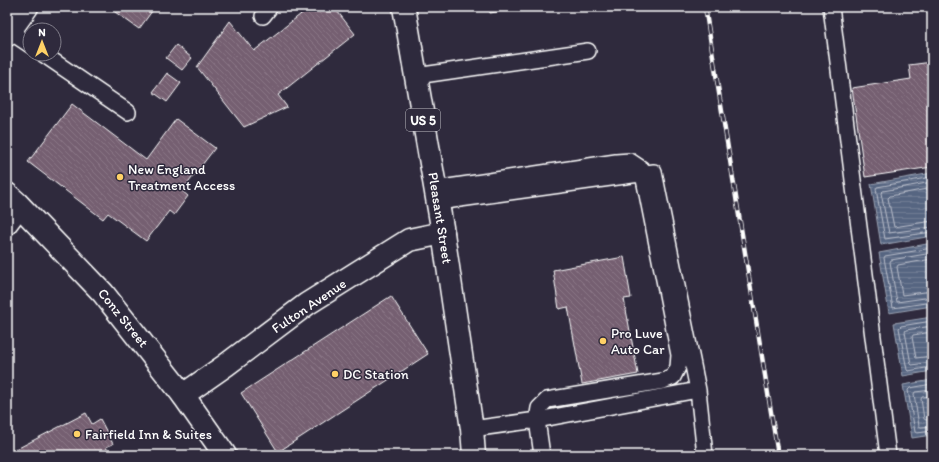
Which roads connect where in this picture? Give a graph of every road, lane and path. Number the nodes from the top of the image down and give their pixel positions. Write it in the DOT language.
graph roads {
  1 [pos="27,7"];
  2 [pos="404,7"];
  3 [pos="831,7"];
  4 [pos="8,33"];
  5 [pos="22,41"];
  6 [pos="588,51"];
  7 [pos="55,62"];
  8 [pos="416,76"];
  9 [pos="128,112"];
  10 [pos="643,173"];
  11 [pos="436,195"];
  12 [pos="14,201"];
  13 [pos="7,228"];
  14 [pos="443,234"];
  15 [pos="698,390"];
  16 [pos="184,395"];
  17 [pos="537,420"];
  18 [pos="472,429"];
  19 [pos="224,455"];
  20 [pos="474,455"];
  21 [pos="480,455"];
  22 [pos="542,455"];
  23 [pos="705,455"];
  24 [pos="888,455"];
  1 -- 4 [label="main road"];
  2 -- 8 [label="main road, Pleasant Street / US 5"];
  3 -- 24 [label="lane"];
  4 -- 5 [label="lane"];
  6 -- 8 [label="lane"];
  7 -- 9 [label="lane"];
  8 -- 11 [label="main road, Pleasant Street / US 5"];
  10 -- 11 [label="lane"];
  10 -- 15 [label="lane"];
  10 -- 17 [label="lane"];
  11 -- 14 [label="main road, Pleasant Street / US 5"];
  12 -- 13 [label="lane"];
  12 -- 16 [label="main road, Conz Street"];
  14 -- 16 [label="main road, Fulton Avenue"];
  14 -- 18 [label="main road, Pleasant Street / US 5"];
  15 -- 17 [label="lane"];
  15 -- 23 [label="lane"];
  16 -- 19 [label="main road, Conz Street"];
  17 -- 18 [label="lane"];
  17 -- 22 [label="lane"];
  18 -- 20 [label="main road, Pleasant Street / US 5"];
  18 -- 21 [label="main road, Pleasant Street / US 5"];
}
